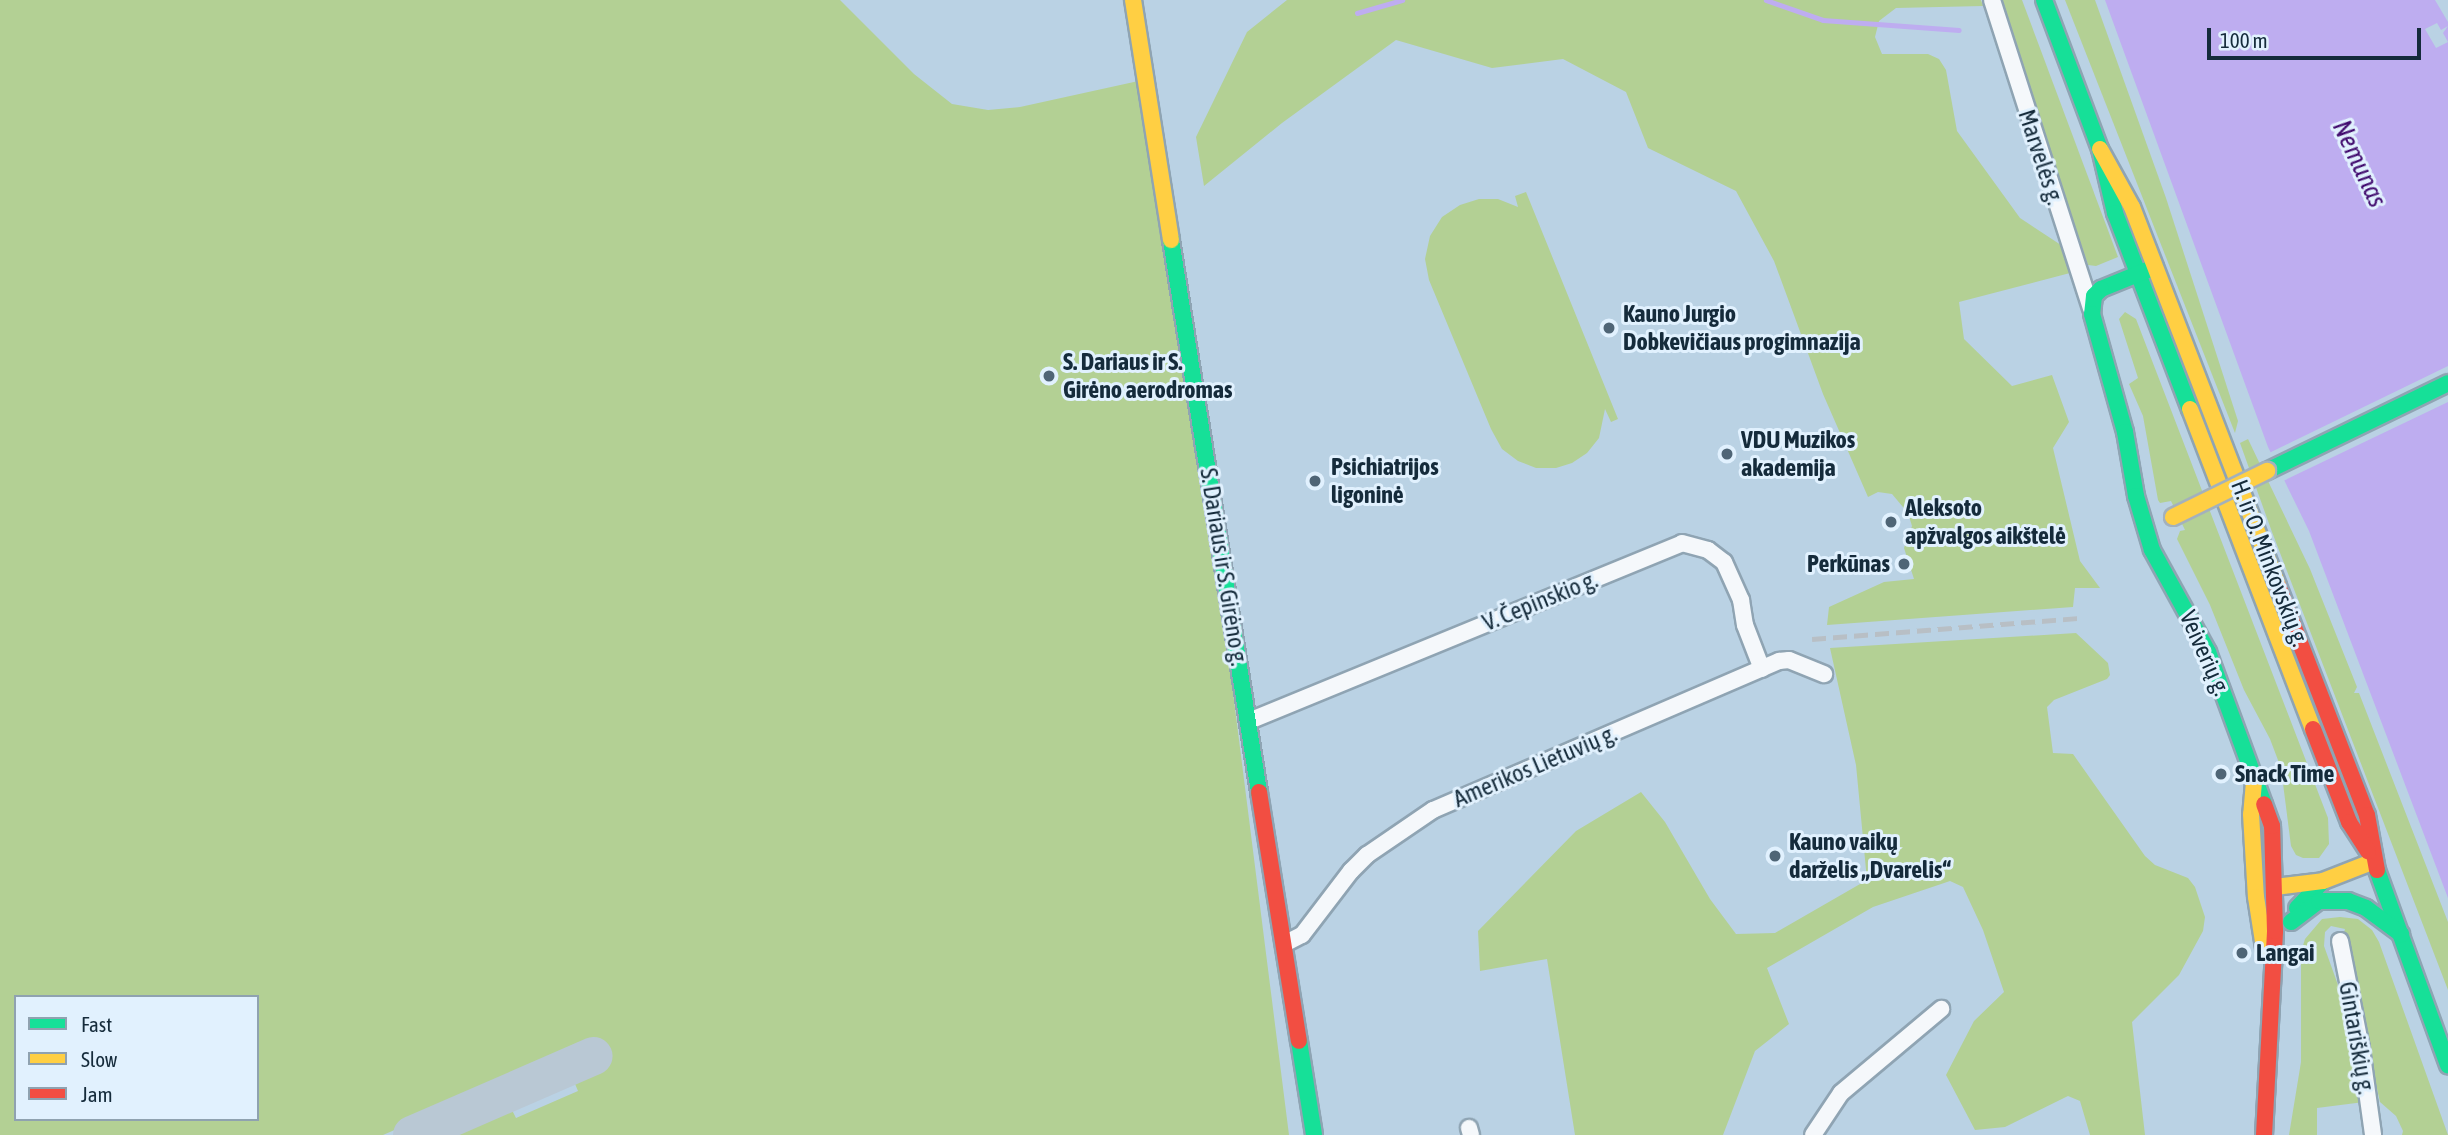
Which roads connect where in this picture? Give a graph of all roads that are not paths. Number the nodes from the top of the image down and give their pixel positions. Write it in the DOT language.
graph roads {
  1 [pos="1133,0"];
  2 [pos="1992,0"];
  3 [pos="2044,0"];
  4 [pos="2100,149"];
  5 [pos="2155,267"];
  6 [pos="2138,274"];
  7 [pos="2101,289"];
  8 [pos="2092,314"];
  9 [pos="2154,315"];
  10 [pos="2448,383"];
  11 [pos="2146,529"];
  12 [pos="1762,668"];
  13 [pos="1824,674"];
  14 [pos="1249,721"];
  15 [pos="2254,782"];
  16 [pos="2374,861"];
  17 [pos="2323,881"];
  18 [pos="2275,887"];
  19 [pos="2291,922"];
  20 [pos="2259,930"];
  21 [pos="2402,935"];
  22 [pos="2340,941"];
  23 [pos="1284,944"];
  24 [pos="2273,982"];
  25 [pos="1941,1009"];
  26 [pos="2448,1065"];
  27 [pos="1314,1135"];
  28 [pos="1812,1135"];
  29 [pos="2264,1135"];
  30 [pos="2373,1135"];
  1 -- 14 [label="main road, S. Dariaus ir S. Girėno g."];
  2 -- 8 [label="street, Marvelės g."];
  3 -- 4 [label="main road"];
  4 -- 5 [label="main road, H. ir O. Minkovskių g."];
  4 -- 6 [label="main road, H. ir O. Minkovskių g."];
  5 -- 6 [label="main road"];
  5 -- 16 [label="main road, H. ir O. Minkovskių g."];
  6 -- 7 [label="main road"];
  6 -- 9 [label="main road, H. ir O. Minkovskių g."];
  7 -- 8 [label="main road"];
  7 -- 9 [label="main road"];
  8 -- 11 [label="main road, Veiverių g."];
  9 -- 16 [label="main road, H. ir O. Minkovskių g."];
  10 -- 11 [label="main road, bridge"];
  11 -- 15 [label="main road, Veiverių g."];
  12 -- 13 [label="street, Amerikos Lietuvių g."];
  12 -- 14 [label="street, V. Čepinskio g."];
  12 -- 23 [label="street, Amerikos Lietuvių g."];
  14 -- 23 [label="main road, S. Dariaus ir S. Girėno g."];
  15 -- 18 [label="main road, Veiverių g."];
  15 -- 20 [label="main road, Veiverių g."];
  16 -- 17 [label="main road"];
  16 -- 21 [label="main road, H. ir O. Minkovskių g."];
  17 -- 18 [label="main road"];
  17 -- 19 [label="main road"];
  18 -- 20 [label="main road"];
  18 -- 24 [label="main road, Veiverių g."];
  19 -- 21 [label="main road"];
  19 -- 24 [label="main road"];
  20 -- 24 [label="main road, Veiverių g."];
  21 -- 26 [label="main road, H. ir O. Minkovskių g."];
  22 -- 30 [label="street, Gintariškių g."];
  23 -- 27 [label="main road, S. Dariaus ir S. Girėno g."];
  24 -- 29 [label="main road, Veiverių g."];
  25 -- 28 [label="street"];
}
